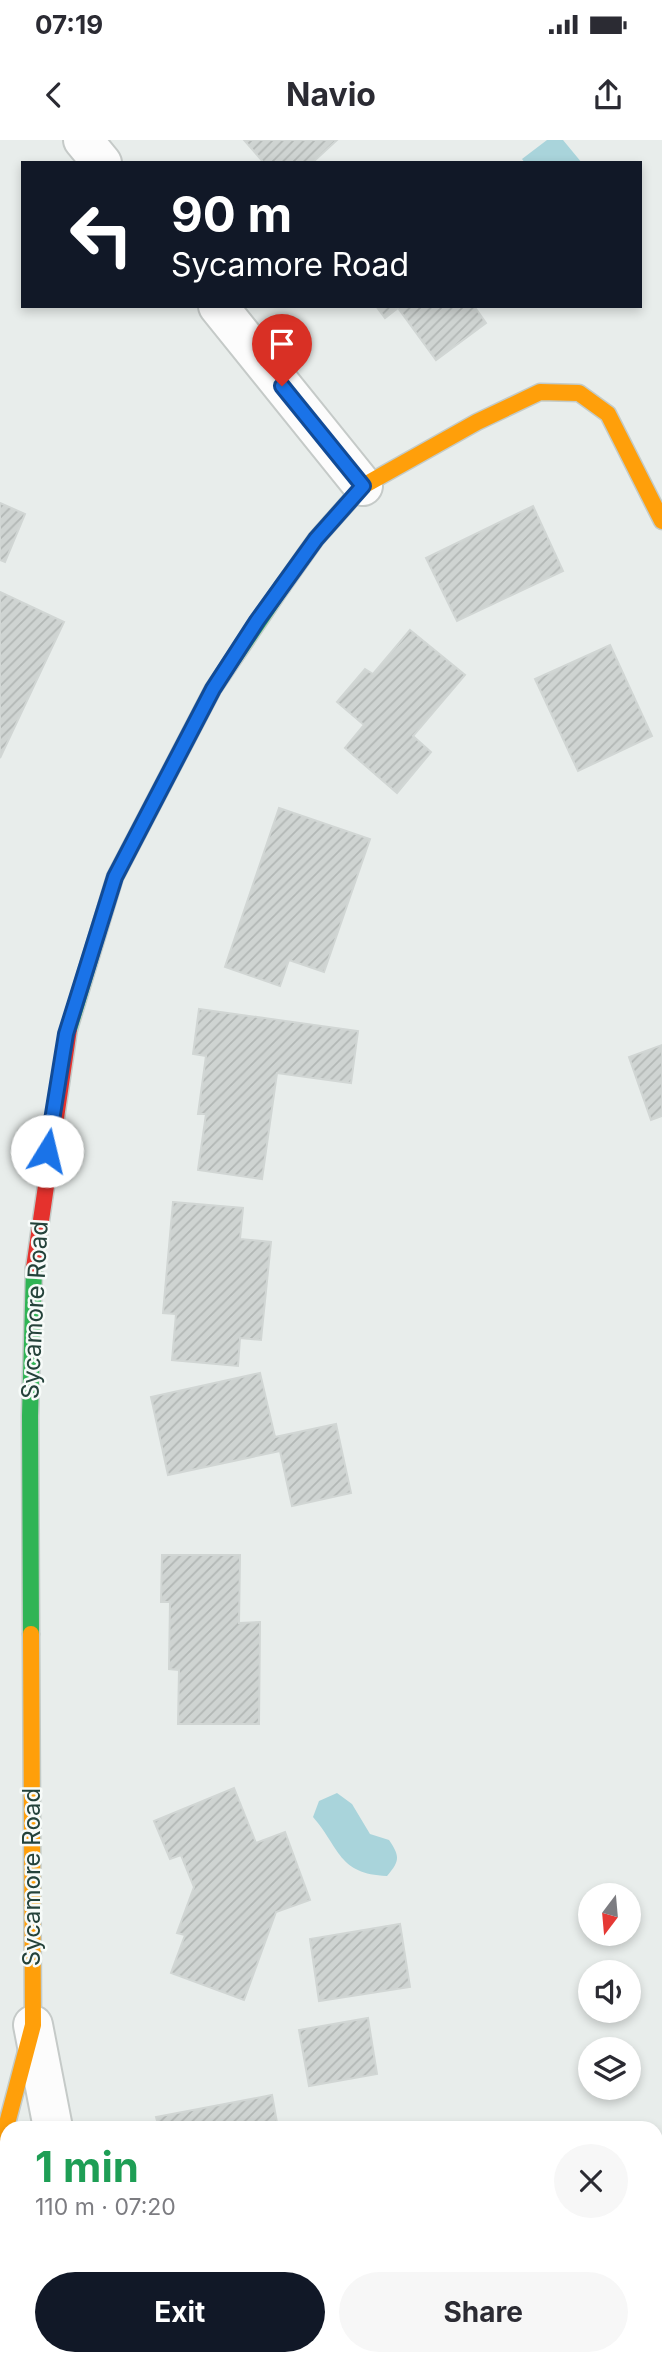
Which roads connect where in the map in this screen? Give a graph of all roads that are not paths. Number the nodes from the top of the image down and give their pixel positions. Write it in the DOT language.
graph roads {
  1 [pos="83,140"];
  2 [pos="100,161"];
  3 [pos="220,308"];
  4 [pos="363,486"];
  5 [pos="662,521"];
  6 [pos="33,2025"];
  7 [pos="8,2121"];
  8 [pos="52,2121"];
  1 -- 2 [label="street"];
  3 -- 4 [label="street"];
  4 -- 5 [label="street, Sycamore Road"];
  4 -- 6 [label="street, Sycamore Road"];
  6 -- 7 [label="street, Sycamore Road"];
  6 -- 8 [label="street"];
}
